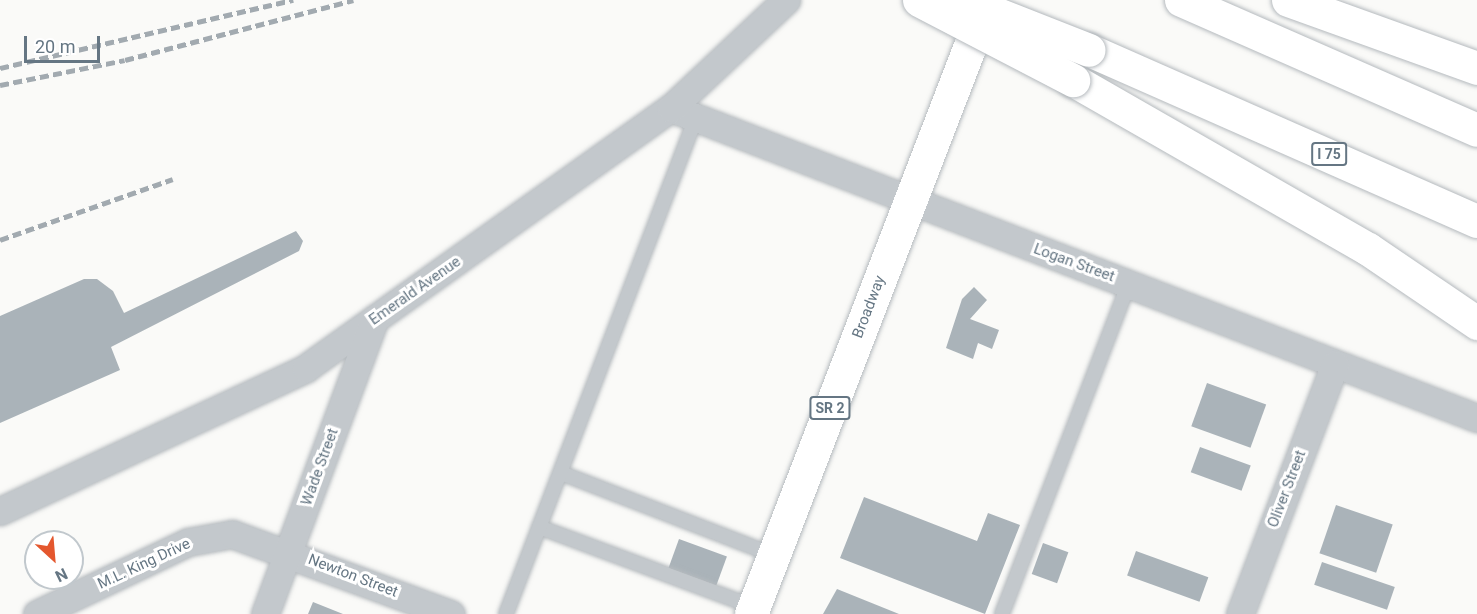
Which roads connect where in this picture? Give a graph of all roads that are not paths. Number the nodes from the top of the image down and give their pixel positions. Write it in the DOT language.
graph roads {
  1 [pos="786,0"];
  2 [pos="919,0"];
  3 [pos="962,0"];
  4 [pos="988,0"];
  5 [pos="1181,0"];
  6 [pos="1288,0"];
  7 [pos="1477,68"];
  8 [pos="671,108"];
  9 [pos="695,120"];
  10 [pos="1477,130"];
  11 [pos="909,202"];
  12 [pos="1477,222"];
  13 [pos="1129,283"];
  14 [pos="375,319"];
  15 [pos="1477,323"];
  16 [pos="1335,364"];
  17 [pos="1477,418"];
  18 [pos="561,473"];
  19 [pos="0,511"];
  20 [pos="539,527"];
  21 [pos="289,551"];
  22 [pos="773,555"];
  23 [pos="753,611"];
  24 [pos="37,614"];
  25 [pos="265,614"];
  26 [pos="451,614"];
  27 [pos="506,614"];
  28 [pos="1002,614"];
  29 [pos="1240,614"];
  1 -- 8 [label="street, Emerald Avenue"];
  2 -- 15 [label="main road, bridge"];
  3 -- 12 [label="main road, I 75, bridge"];
  4 -- 11 [label="main road, Broadway / SR 2"];
  5 -- 10 [label="main road"];
  6 -- 7 [label="main road"];
  8 -- 9 [label="street, Logan Street"];
  8 -- 14 [label="street, Emerald Avenue"];
  9 -- 11 [label="street, Logan Street"];
  9 -- 18 [label="lane"];
  11 -- 13 [label="street, Logan Street"];
  11 -- 22 [label="main road, Broadway / SR 2"];
  13 -- 16 [label="street, Logan Street"];
  13 -- 28 [label="lane"];
  14 -- 19 [label="street, Emerald Avenue"];
  14 -- 21 [label="street, Wade Street"];
  16 -- 17 [label="street, Logan Street"];
  16 -- 29 [label="street, Oliver Street"];
  18 -- 20 [label="lane"];
  18 -- 22 [label="lane"];
  20 -- 23 [label="lane"];
  20 -- 27 [label="lane"];
  21 -- 24 [label="street, M.L. King Drive"];
  21 -- 25 [label="street, Wade Street"];
  21 -- 26 [label="street, Newton Street"];
  22 -- 23 [label="main road, Broadway / SR 2"];
}
